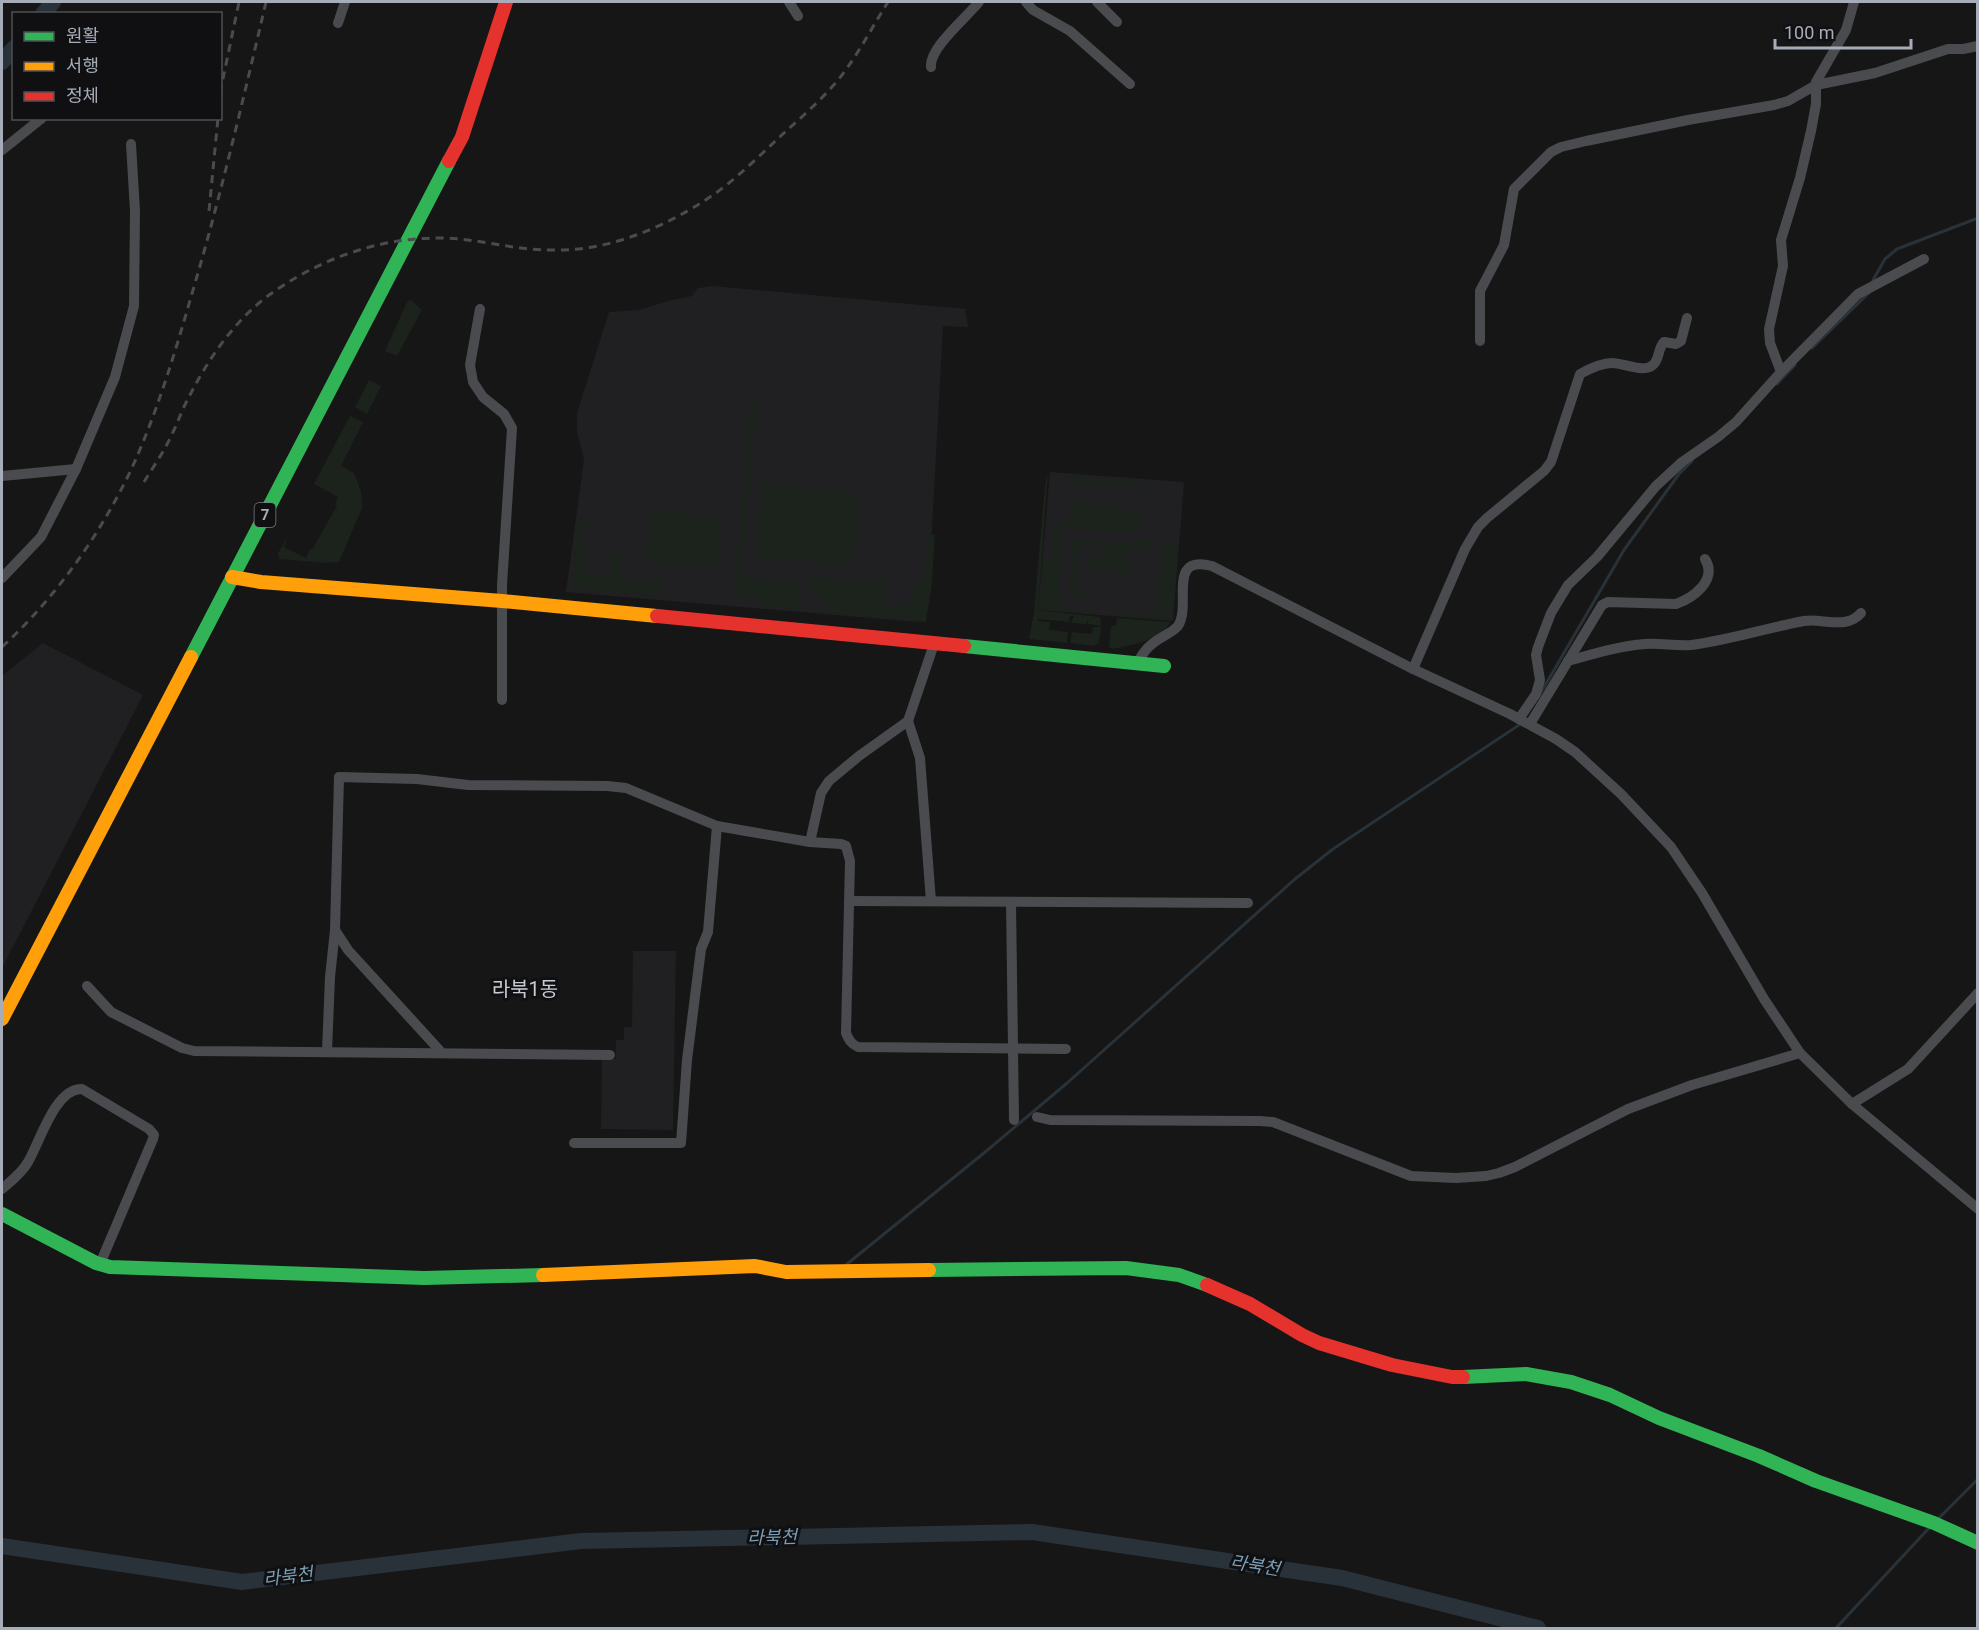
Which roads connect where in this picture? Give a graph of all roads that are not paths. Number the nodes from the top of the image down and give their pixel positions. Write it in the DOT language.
graph roads {
  1 [pos="345,2"];
  2 [pos="506,2"];
  3 [pos="789,2"];
  4 [pos="979,2"];
  5 [pos="1026,2"];
  6 [pos="1097,2"];
  7 [pos="1854,2"];
  8 [pos="798,16"];
  9 [pos="1117,22"];
  10 [pos="338,23"];
  11 [pos="1977,46"];
  12 [pos="931,68"];
  13 [pos="1130,84"];
  14 [pos="1816,86"];
  15 [pos="40,120"];
  16 [pos="131,144"];
  17 [pos="2,150"];
  18 [pos="1924,259"];
  19 [pos="480,309"];
  20 [pos="1687,318"];
  21 [pos="1480,341"];
  22 [pos="1781,372"];
  23 [pos="76,469"];
  24 [pos="2,476"];
  25 [pos="1705,559"];
  26 [pos="232,577"];
  27 [pos="2,578"];
  28 [pos="502,601"];
  29 [pos="1861,613"];
  30 [pos="934,644"];
  31 [pos="1568,661"];
  32 [pos="1137,663"];
  33 [pos="1164,666"];
  34 [pos="1413,669"];
  35 [pos="502,700"];
  36 [pos="1519,718"];
  37 [pos="908,721"];
  38 [pos="1530,724"];
  39 [pos="717,826"];
  40 [pos="810,842"];
  41 [pos="849,901"];
  42 [pos="931,901"];
  43 [pos="1011,902"];
  44 [pos="1248,903"];
  45 [pos="335,930"];
  46 [pos="87,986"];
  47 [pos="1977,993"];
  48 [pos="2,1019"];
  49 [pos="1013,1048"];
  50 [pos="1066,1049"];
  51 [pos="327,1051"];
  52 [pos="441,1053"];
  53 [pos="1800,1053"];
  54 [pos="610,1055"];
  55 [pos="1852,1104"];
  56 [pos="1037,1117"];
  57 [pos="1014,1120"];
  58 [pos="574,1143"];
  59 [pos="2,1189"];
  60 [pos="1977,1209"];
  61 [pos="2,1214"];
  62 [pos="100,1264"];
  63 [pos="1977,1543"];
  1 -- 10 [label="street"];
  2 -- 26 [label="main road, 7"];
  3 -- 8 [label="street"];
  4 -- 12 [label="street"];
  5 -- 13 [label="street"];
  6 -- 9 [label="street"];
  7 -- 14 [label="street"];
  11 -- 14 [label="street"];
  14 -- 21 [label="street"];
  14 -- 22 [label="street"];
  15 -- 17 [label="street"];
  16 -- 23 [label="street"];
  18 -- 22 [label="street"];
  19 -- 28 [label="street"];
  20 -- 34 [label="street"];
  22 -- 36 [label="street"];
  23 -- 24 [label="street"];
  23 -- 27 [label="street"];
  25 -- 31 [label="street"];
  26 -- 28 [label="main road"];
  26 -- 48 [label="main road, 7"];
  28 -- 30 [label="main road"];
  28 -- 35 [label="street"];
  29 -- 31 [label="street"];
  30 -- 32 [label="main road"];
  30 -- 37 [label="street"];
  31 -- 38 [label="street"];
  32 -- 33 [label="main road"];
  32 -- 34 [label="street"];
  34 -- 36 [label="street"];
  36 -- 38 [label="street"];
  37 -- 40 [label="street"];
  37 -- 42 [label="street"];
  38 -- 53 [label="street"];
  39 -- 40 [label="street"];
  39 -- 45 [label="street"];
  39 -- 58 [label="street"];
  40 -- 41 [label="street"];
  41 -- 42 [label="street"];
  41 -- 49 [label="street"];
  42 -- 43 [label="street"];
  43 -- 44 [label="street"];
  43 -- 49 [label="street"];
  45 -- 51 [label="street"];
  45 -- 52 [label="street"];
  46 -- 51 [label="street"];
  47 -- 55 [label="street"];
  49 -- 50 [label="street"];
  49 -- 57 [label="street"];
  51 -- 52 [label="street"];
  52 -- 54 [label="street"];
  53 -- 55 [label="street"];
  53 -- 56 [label="street"];
  55 -- 60 [label="street"];
  59 -- 62 [label="street"];
  61 -- 62 [label="main road"];
  62 -- 63 [label="main road"];
}
